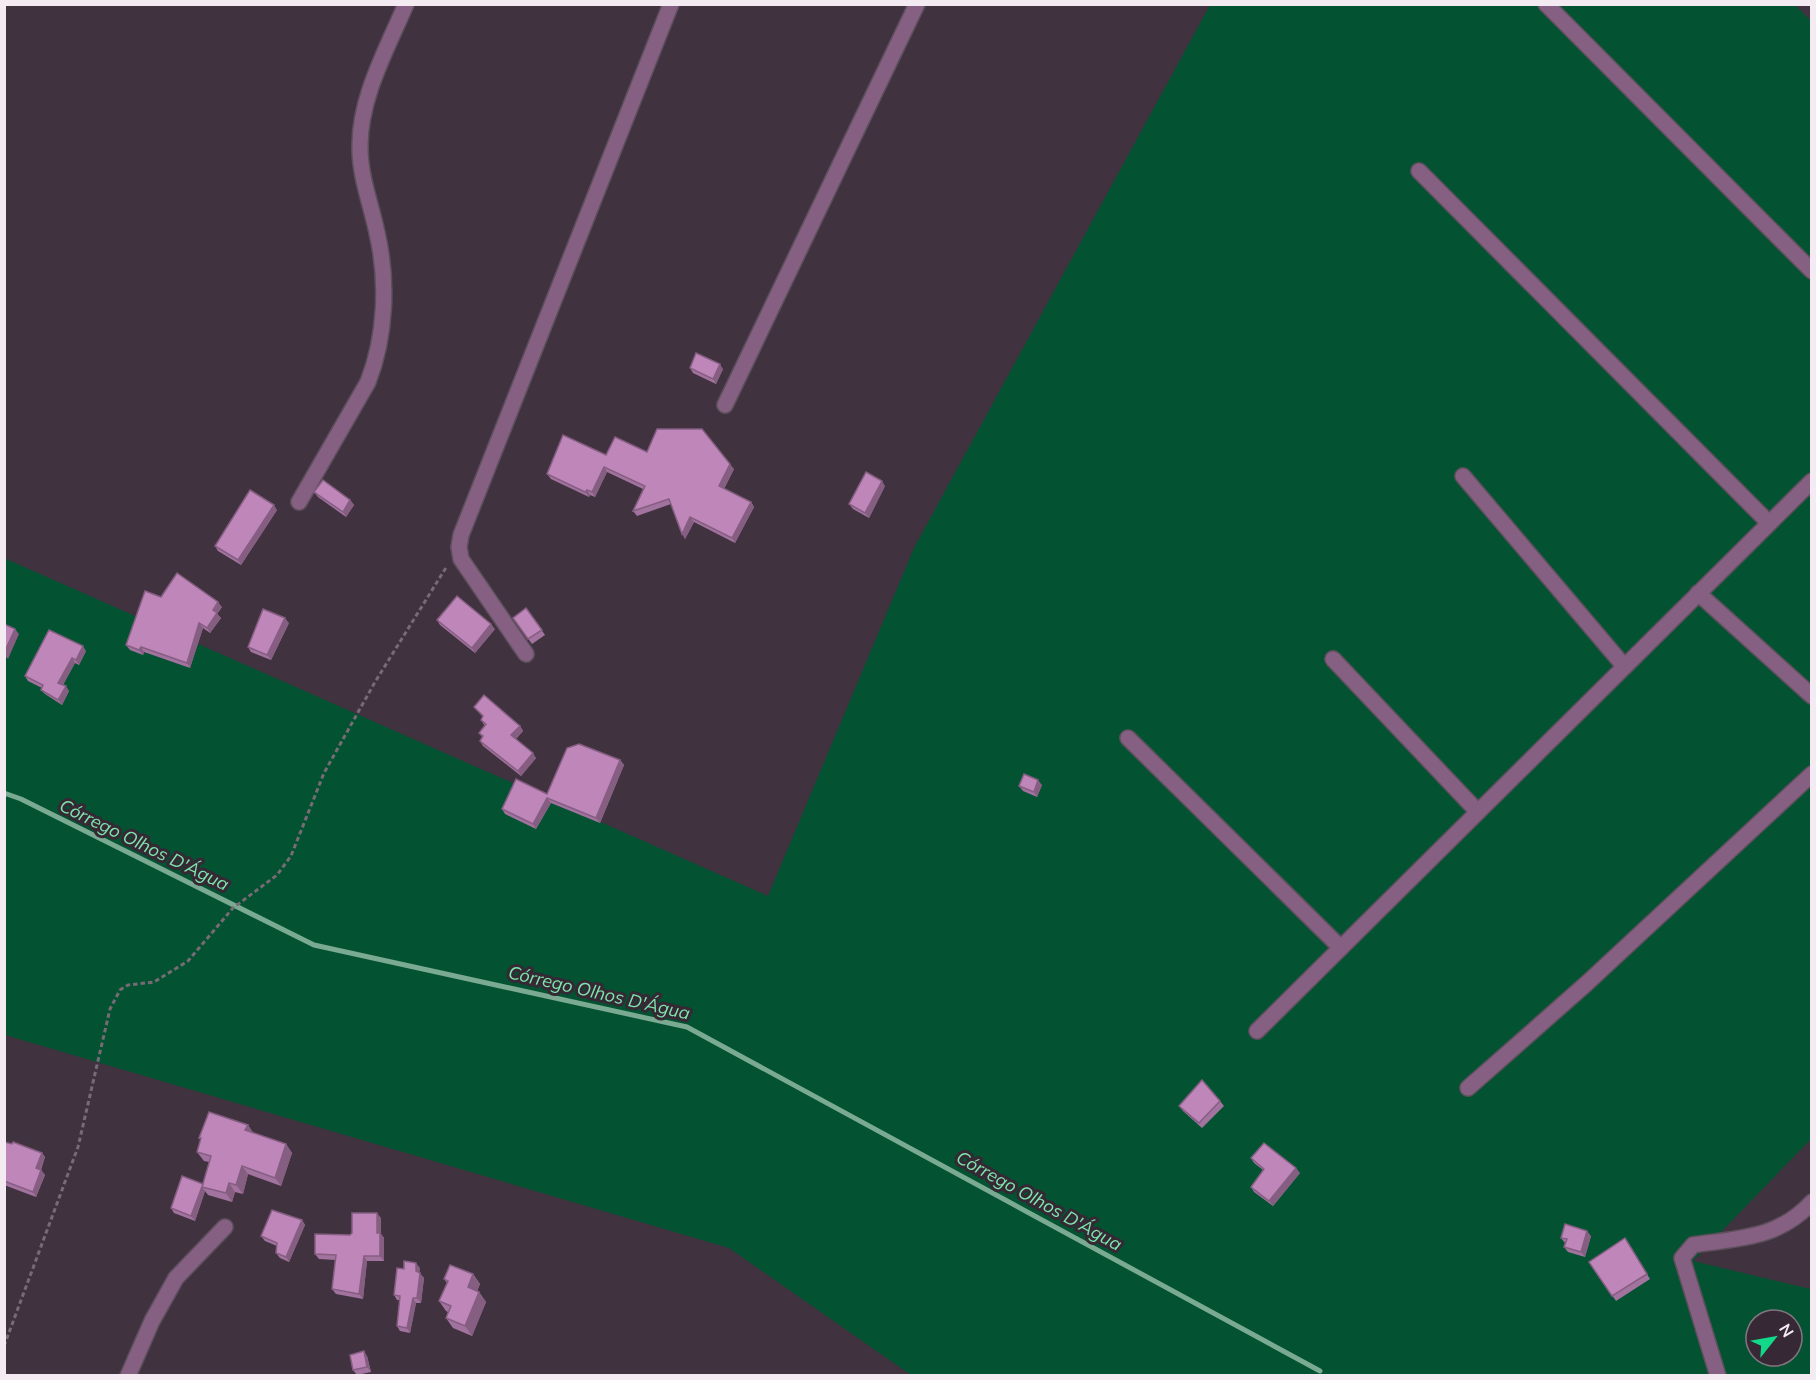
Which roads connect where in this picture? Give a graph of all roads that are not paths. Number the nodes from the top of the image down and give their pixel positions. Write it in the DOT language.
graph roads {
  1 [pos="406,4"];
  2 [pos="670,4"];
  3 [pos="916,4"];
  4 [pos="1546,4"];
  5 [pos="1419,171"];
  6 [pos="1812,271"];
  7 [pos="725,405"];
  8 [pos="1463,476"];
  9 [pos="1812,481"];
  10 [pos="299,502"];
  11 [pos="1769,523"];
  12 [pos="1698,593"];
  13 [pos="526,654"];
  14 [pos="1333,659"];
  15 [pos="1624,666"];
  16 [pos="1812,696"];
  17 [pos="1128,738"];
  18 [pos="1812,774"];
  19 [pos="1478,812"];
  20 [pos="1341,948"];
  21 [pos="1257,1031"];
  22 [pos="1468,1088"];
  23 [pos="1812,1202"];
  24 [pos="225,1227"];
  25 [pos="129,1376"];
  26 [pos="1719,1376"];
  1 -- 10 [label="street"];
  2 -- 13 [label="street"];
  3 -- 7 [label="street"];
  4 -- 6 [label="street"];
  5 -- 11 [label="street"];
  8 -- 15 [label="street"];
  9 -- 11 [label="street"];
  11 -- 12 [label="street"];
  12 -- 15 [label="street"];
  12 -- 16 [label="street"];
  14 -- 19 [label="street"];
  15 -- 19 [label="street"];
  17 -- 20 [label="street"];
  18 -- 22 [label="street"];
  19 -- 20 [label="street"];
  20 -- 21 [label="street"];
  23 -- 26 [label="street"];
  24 -- 25 [label="street"];
}
